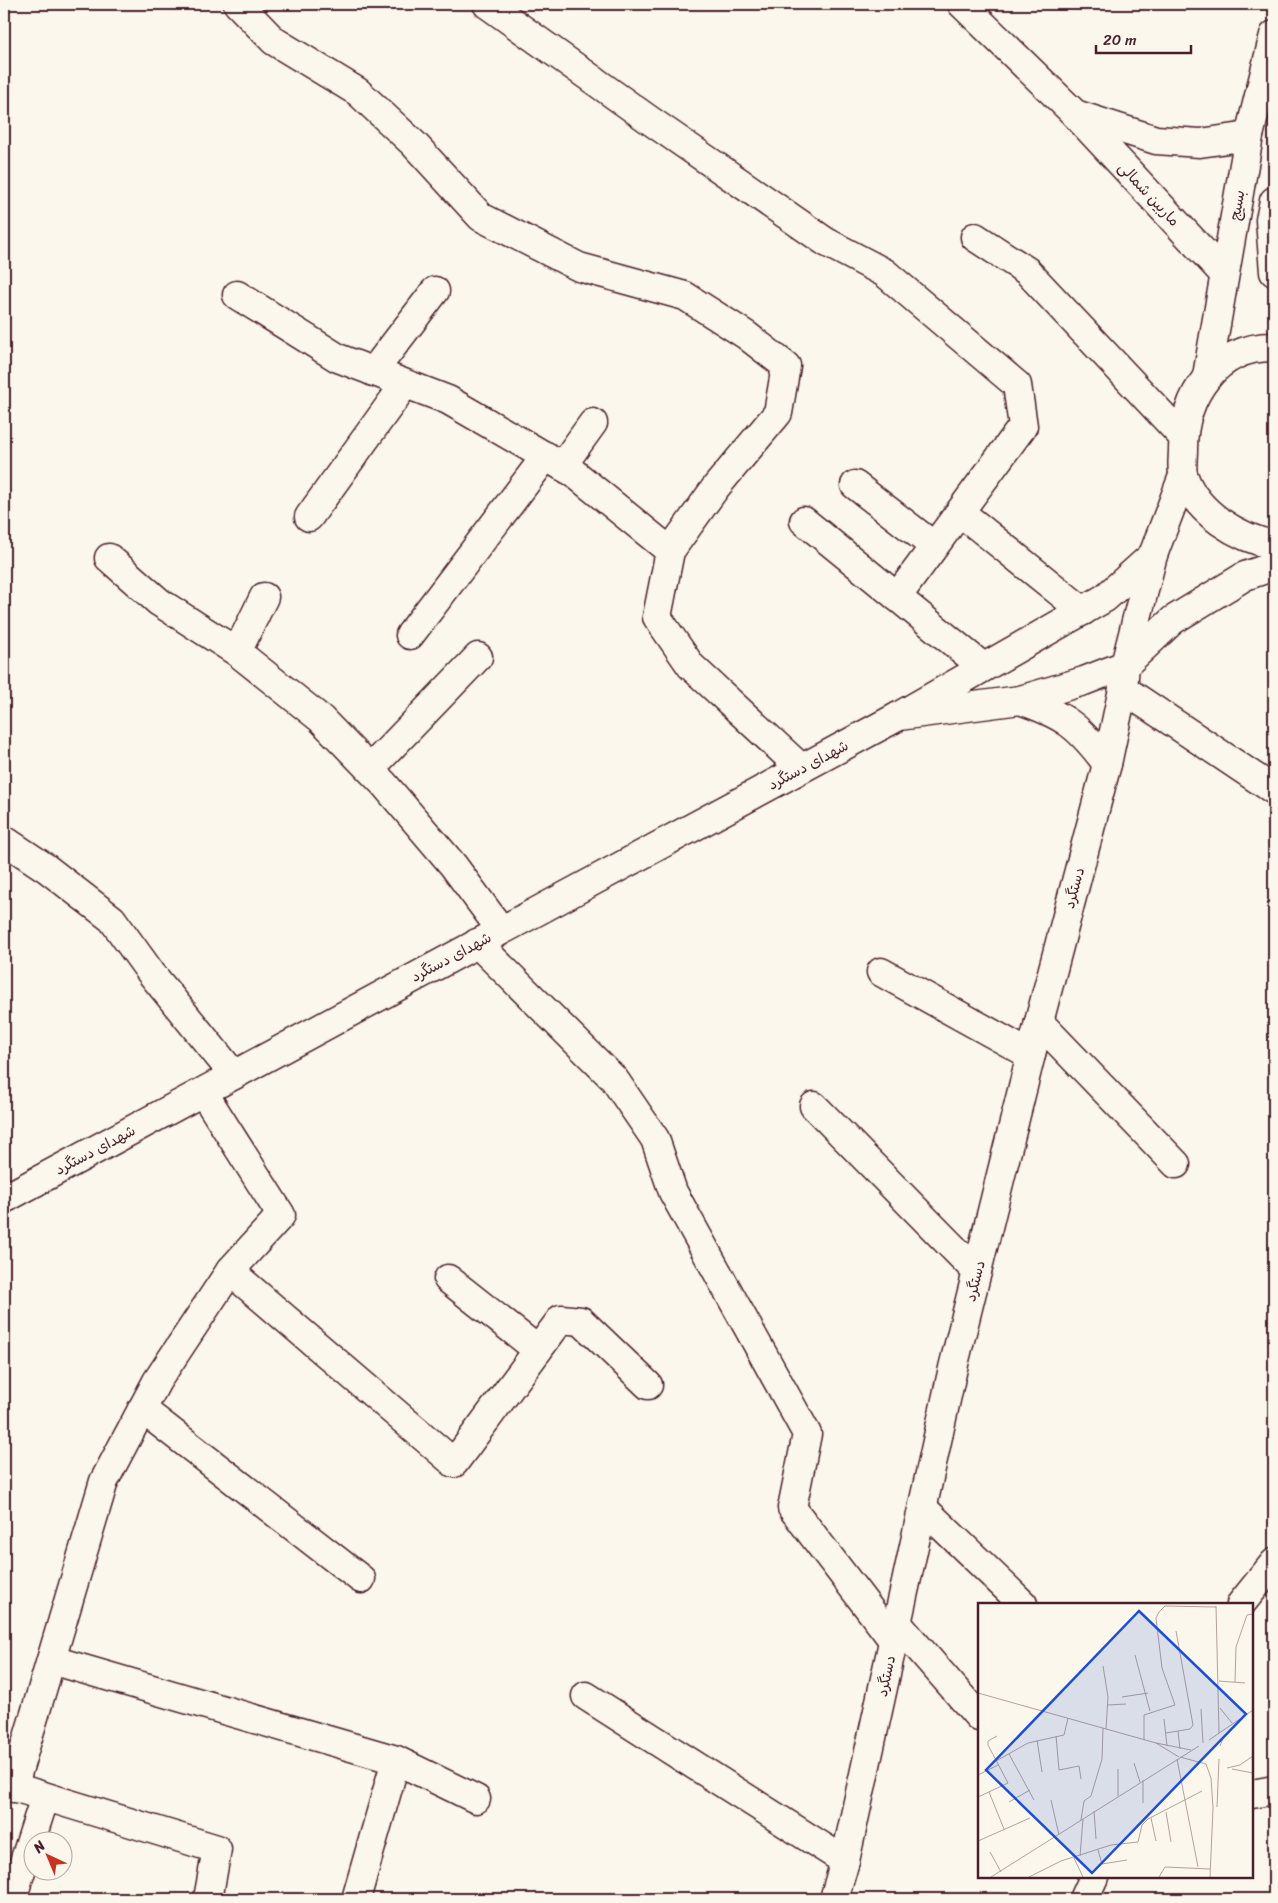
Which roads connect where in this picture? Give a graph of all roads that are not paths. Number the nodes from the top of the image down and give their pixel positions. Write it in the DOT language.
graph roads {
  1 [pos="238,4"];
  2 [pos="487,4"];
  3 [pos="962,4"];
  4 [pos="1274,35"];
  5 [pos="1074,113"];
  6 [pos="1249,136"];
  7 [pos="1274,200"];
  8 [pos="975,237"];
  9 [pos="1274,272"];
  10 [pos="1224,274"];
  11 [pos="435,291"];
  12 [pos="237,294"];
  13 [pos="1274,347"];
  14 [pos="373,372"];
  15 [pos="1207,376"];
  16 [pos="405,384"];
  17 [pos="593,423"];
  18 [pos="1183,437"];
  19 [pos="554,461"];
  20 [pos="1183,476"];
  21 [pos="855,485"];
  22 [pos="960,512"];
  23 [pos="309,516"];
  24 [pos="804,522"];
  25 [pos="1274,545"];
  26 [pos="934,546"];
  27 [pos="670,551"];
  28 [pos="1153,555"];
  29 [pos="110,558"];
  30 [pos="1274,566"];
  31 [pos="264,597"];
  32 [pos="897,597"];
  33 [pos="1083,611"];
  34 [pos="410,635"];
  35 [pos="237,652"];
  36 [pos="478,658"];
  37 [pos="983,667"];
  38 [pos="1124,677"];
  39 [pos="1020,700"];
  40 [pos="899,716"];
  41 [pos="1107,764"];
  42 [pos="801,768"];
  43 [pos="370,769"];
  44 [pos="1274,790"];
  45 [pos="4,840"];
  46 [pos="501,930"];
  47 [pos="477,943"];
  48 [pos="881,972"];
  49 [pos="1039,1022"];
  50 [pos="1031,1056"];
  51 [pos="234,1075"];
  52 [pos="203,1092"];
  53 [pos="814,1106"];
  54 [pos="1176,1164"];
  55 [pos="4,1199"];
  56 [pos="230,1271"];
  57 [pos="977,1272"];
  58 [pos="448,1279"];
  59 [pos="538,1350"];
  60 [pos="648,1385"];
  61 [pos="142,1408"];
  62 [pos="923,1508"];
  63 [pos="1274,1563"];
  64 [pos="361,1579"];
  65 [pos="1022,1603"];
  66 [pos="1242,1603"];
  67 [pos="895,1632"];
  68 [pos="52,1660"];
  69 [pos="586,1696"];
  70 [pos="978,1716"];
  71 [pos="396,1760"];
  72 [pos="8,1786"];
  73 [pos="1274,1790"];
  74 [pos="1253,1794"];
  75 [pos="45,1797"];
  76 [pos="476,1799"];
  77 [pos="845,1861"];
  78 [pos="1094,1878"];
  79 [pos="12,1899"];
  80 [pos="208,1899"];
  81 [pos="356,1899"];
  82 [pos="834,1899"];
  83 [pos="1084,1899"];
  1 -- 27 [label="street"];
  2 -- 22 [label="street"];
  3 -- 5 [label="street, ماربین شمالی"];
  4 -- 6 [label="street, بسیج"];
  5 -- 6 [label="street, ماربین شمالی"];
  5 -- 10 [label="street, ماربین شمالی"];
  6 -- 10 [label="street, بسیج"];
  7 -- 9 [label="street"];
  8 -- 18 [label="street"];
  10 -- 15 [label="street, بسیج"];
  11 -- 14 [label="street"];
  12 -- 14 [label="street"];
  13 -- 15 [label="street"];
  14 -- 16 [label="street"];
  15 -- 18 [label="street"];
  16 -- 19 [label="street"];
  16 -- 23 [label="street"];
  17 -- 19 [label="street"];
  18 -- 20 [label="street"];
  19 -- 27 [label="street"];
  19 -- 34 [label="street"];
  20 -- 25 [label="street"];
  20 -- 28 [label="street, دستگرد"];
  21 -- 26 [label="street"];
  22 -- 26 [label="street"];
  22 -- 33 [label="street"];
  24 -- 32 [label="street"];
  26 -- 32 [label="street"];
  27 -- 42 [label="street"];
  28 -- 33 [label="street, شهدای دستگرد"];
  28 -- 38 [label="street, دستگرد"];
  29 -- 35 [label="street"];
  30 -- 38 [label="street"];
  31 -- 35 [label="street"];
  32 -- 37 [label="street"];
  33 -- 37 [label="street, شهدای دستگرد"];
  35 -- 43 [label="street"];
  36 -- 43 [label="street"];
  37 -- 40 [label="street, شهدای دستگرد"];
  38 -- 39 [label="street, شهدای دستگرد"];
  38 -- 41 [label="street, دستگرد"];
  38 -- 44 [label="street"];
  39 -- 40 [label="street, شهدای دستگرد"];
  39 -- 41 [label="street"];
  40 -- 42 [label="street, شهدای دستگرد"];
  41 -- 49 [label="street, دستگرد"];
  42 -- 46 [label="street, شهدای دستگرد"];
  43 -- 46 [label="street"];
  45 -- 51 [label="street"];
  46 -- 47 [label="street, شهدای دستگرد"];
  47 -- 51 [label="street, شهدای دستگرد"];
  47 -- 67 [label="street"];
  48 -- 50 [label="street"];
  49 -- 50 [label="street, دستگرد"];
  49 -- 54 [label="street"];
  50 -- 57 [label="street, دستگرد"];
  51 -- 52 [label="street, شهدای دستگرد"];
  52 -- 55 [label="street, شهدای دستگرد"];
  52 -- 56 [label="street"];
  53 -- 57 [label="street"];
  56 -- 59 [label="street"];
  56 -- 61 [label="street"];
  57 -- 62 [label="street, دستگرد"];
  58 -- 59 [label="street"];
  59 -- 60 [label="street"];
  61 -- 64 [label="street"];
  61 -- 68 [label="street"];
  62 -- 65 [label="street"];
  62 -- 67 [label="street, دستگرد"];
  63 -- 66 [label="street"];
  67 -- 70 [label="street"];
  67 -- 77 [label="street, دستگرد"];
  68 -- 71 [label="street"];
  68 -- 72 [label="street"];
  69 -- 77 [label="street"];
  71 -- 76 [label="street"];
  71 -- 81 [label="street"];
  72 -- 75 [label="street"];
  73 -- 74 [label="street"];
  75 -- 79 [label="street"];
  75 -- 80 [label="street"];
  77 -- 82 [label="street, دستگرد"];
  78 -- 83 [label="street"];
}
